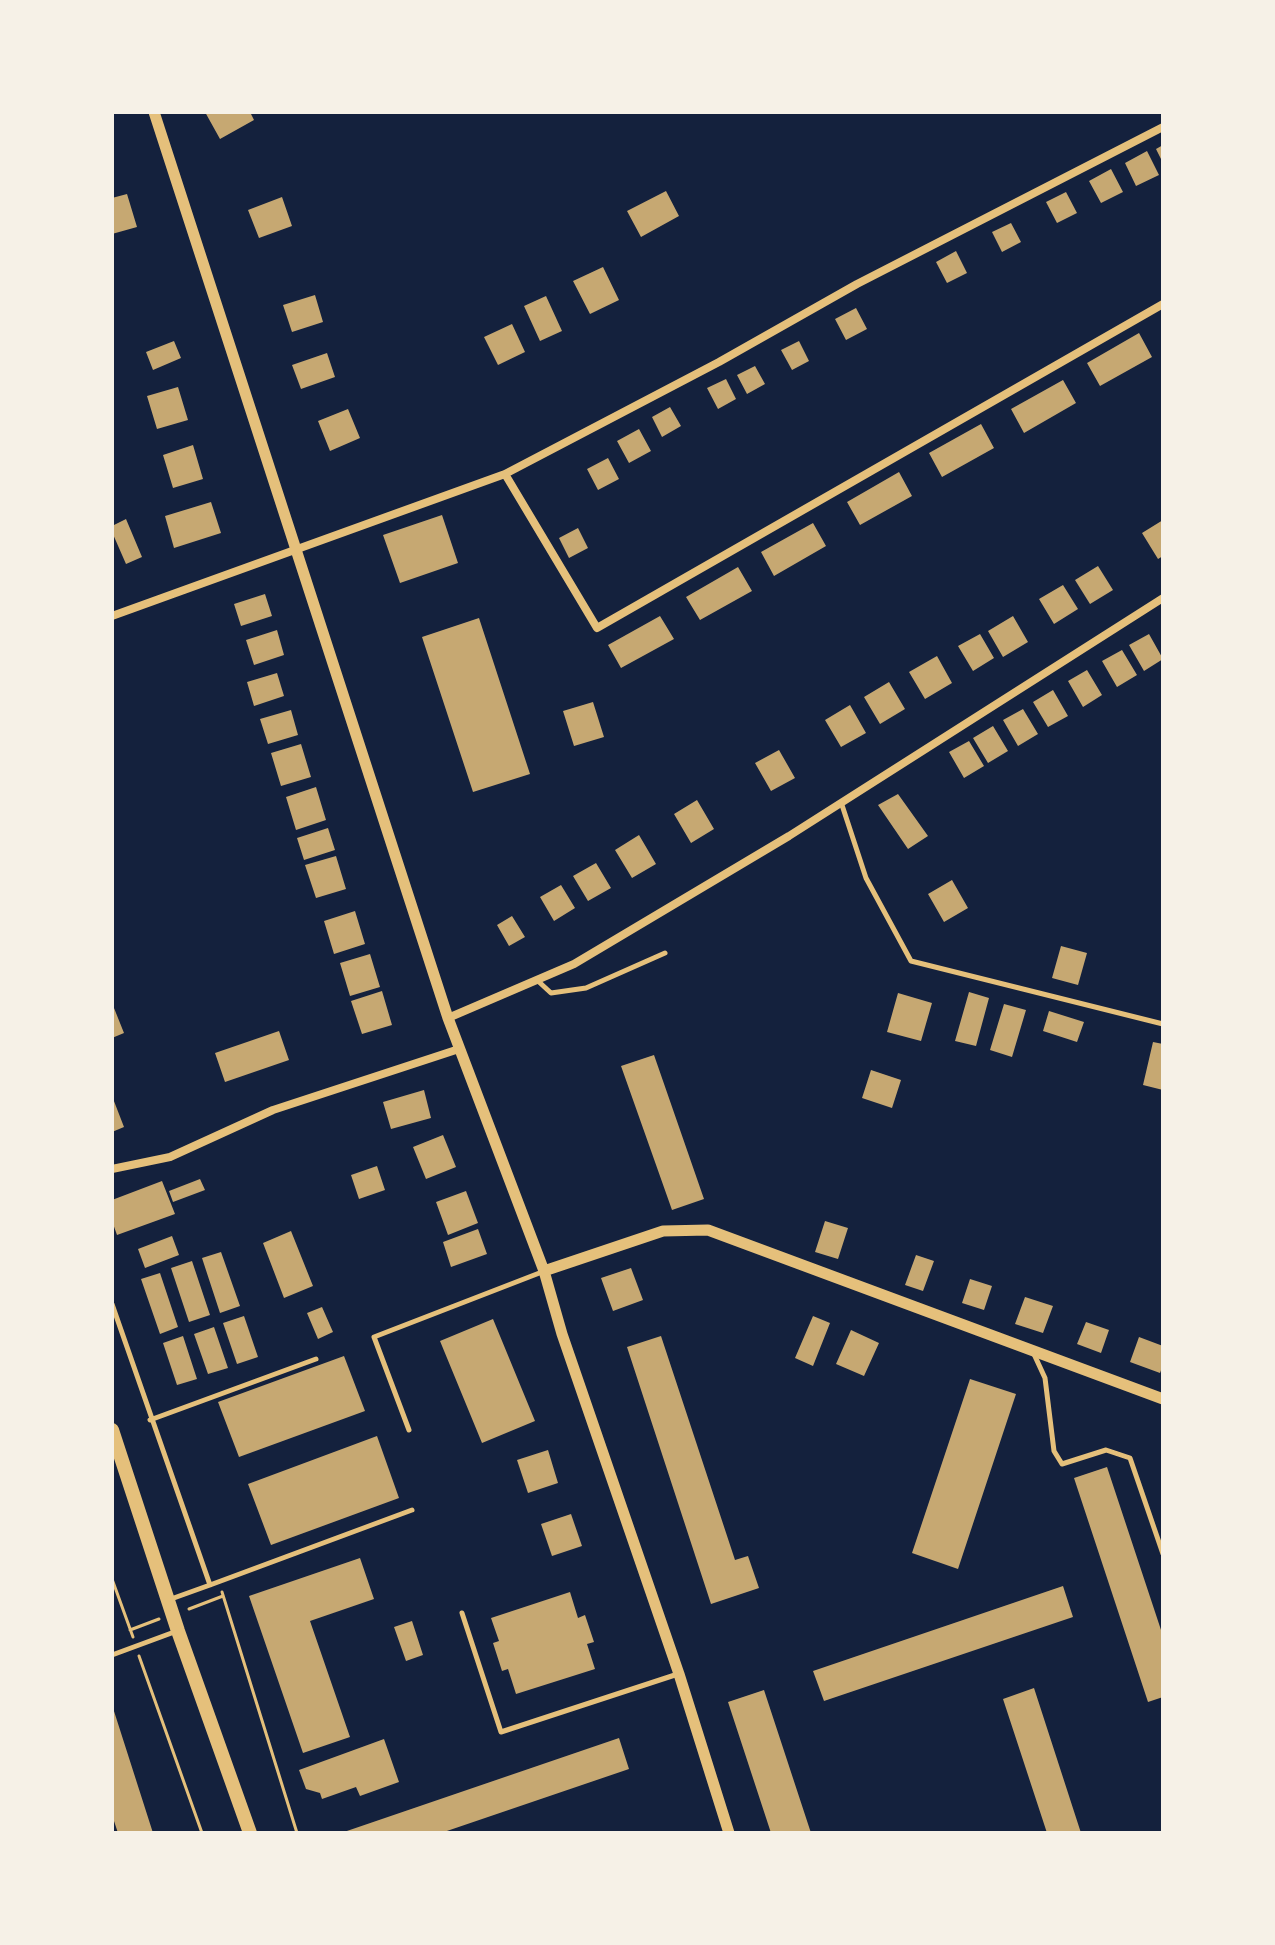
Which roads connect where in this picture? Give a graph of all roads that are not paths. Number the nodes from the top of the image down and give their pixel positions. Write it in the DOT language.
graph roads {
  1 [pos="154,112"];
  2 [pos="1163,127"];
  3 [pos="1163,304"];
  4 [pos="505,474"];
  5 [pos="297,551"];
  6 [pos="1163,598"];
  7 [pos="112,616"];
  8 [pos="841,802"];
  9 [pos="665,953"];
  10 [pos="538,981"];
  11 [pos="448,1018"];
  12 [pos="1163,1024"];
  13 [pos="459,1049"];
  14 [pos="112,1169"];
  15 [pos="544,1271"];
  16 [pos="112,1304"];
  17 [pos="1032,1352"];
  18 [pos="316,1359"];
  19 [pos="1163,1399"];
  20 [pos="150,1420"];
  21 [pos="112,1430"];
  22 [pos="409,1430"];
  23 [pos="412,1510"];
  24 [pos="1163,1554"];
  25 [pos="210,1585"];
  26 [pos="168,1600"];
  27 [pos="462,1613"];
  28 [pos="178,1631"];
  29 [pos="112,1655"];
  30 [pos="679,1674"];
  31 [pos="250,1833"];
  32 [pos="729,1833"];
  1 -- 5 [label="street"];
  2 -- 4 [label="street"];
  3 -- 4 [label="street"];
  4 -- 5 [label="street"];
  5 -- 7 [label="street"];
  5 -- 11 [label="street"];
  6 -- 8 [label="street"];
  8 -- 10 [label="street"];
  8 -- 12 [label="lane"];
  9 -- 10 [label="lane"];
  10 -- 11 [label="street"];
  11 -- 13 [label="street"];
  13 -- 14 [label="street"];
  13 -- 15 [label="street"];
  15 -- 17 [label="street"];
  15 -- 22 [label="lane"];
  15 -- 30 [label="street"];
  16 -- 20 [label="lane"];
  17 -- 19 [label="street"];
  17 -- 24 [label="lane"];
  18 -- 20 [label="lane"];
  20 -- 25 [label="lane"];
  21 -- 26 [label="main road"];
  23 -- 25 [label="lane"];
  25 -- 26 [label="lane"];
  26 -- 28 [label="main road"];
  27 -- 30 [label="lane"];
  28 -- 29 [label="lane"];
  28 -- 31 [label="main road"];
  30 -- 32 [label="street"];
}
